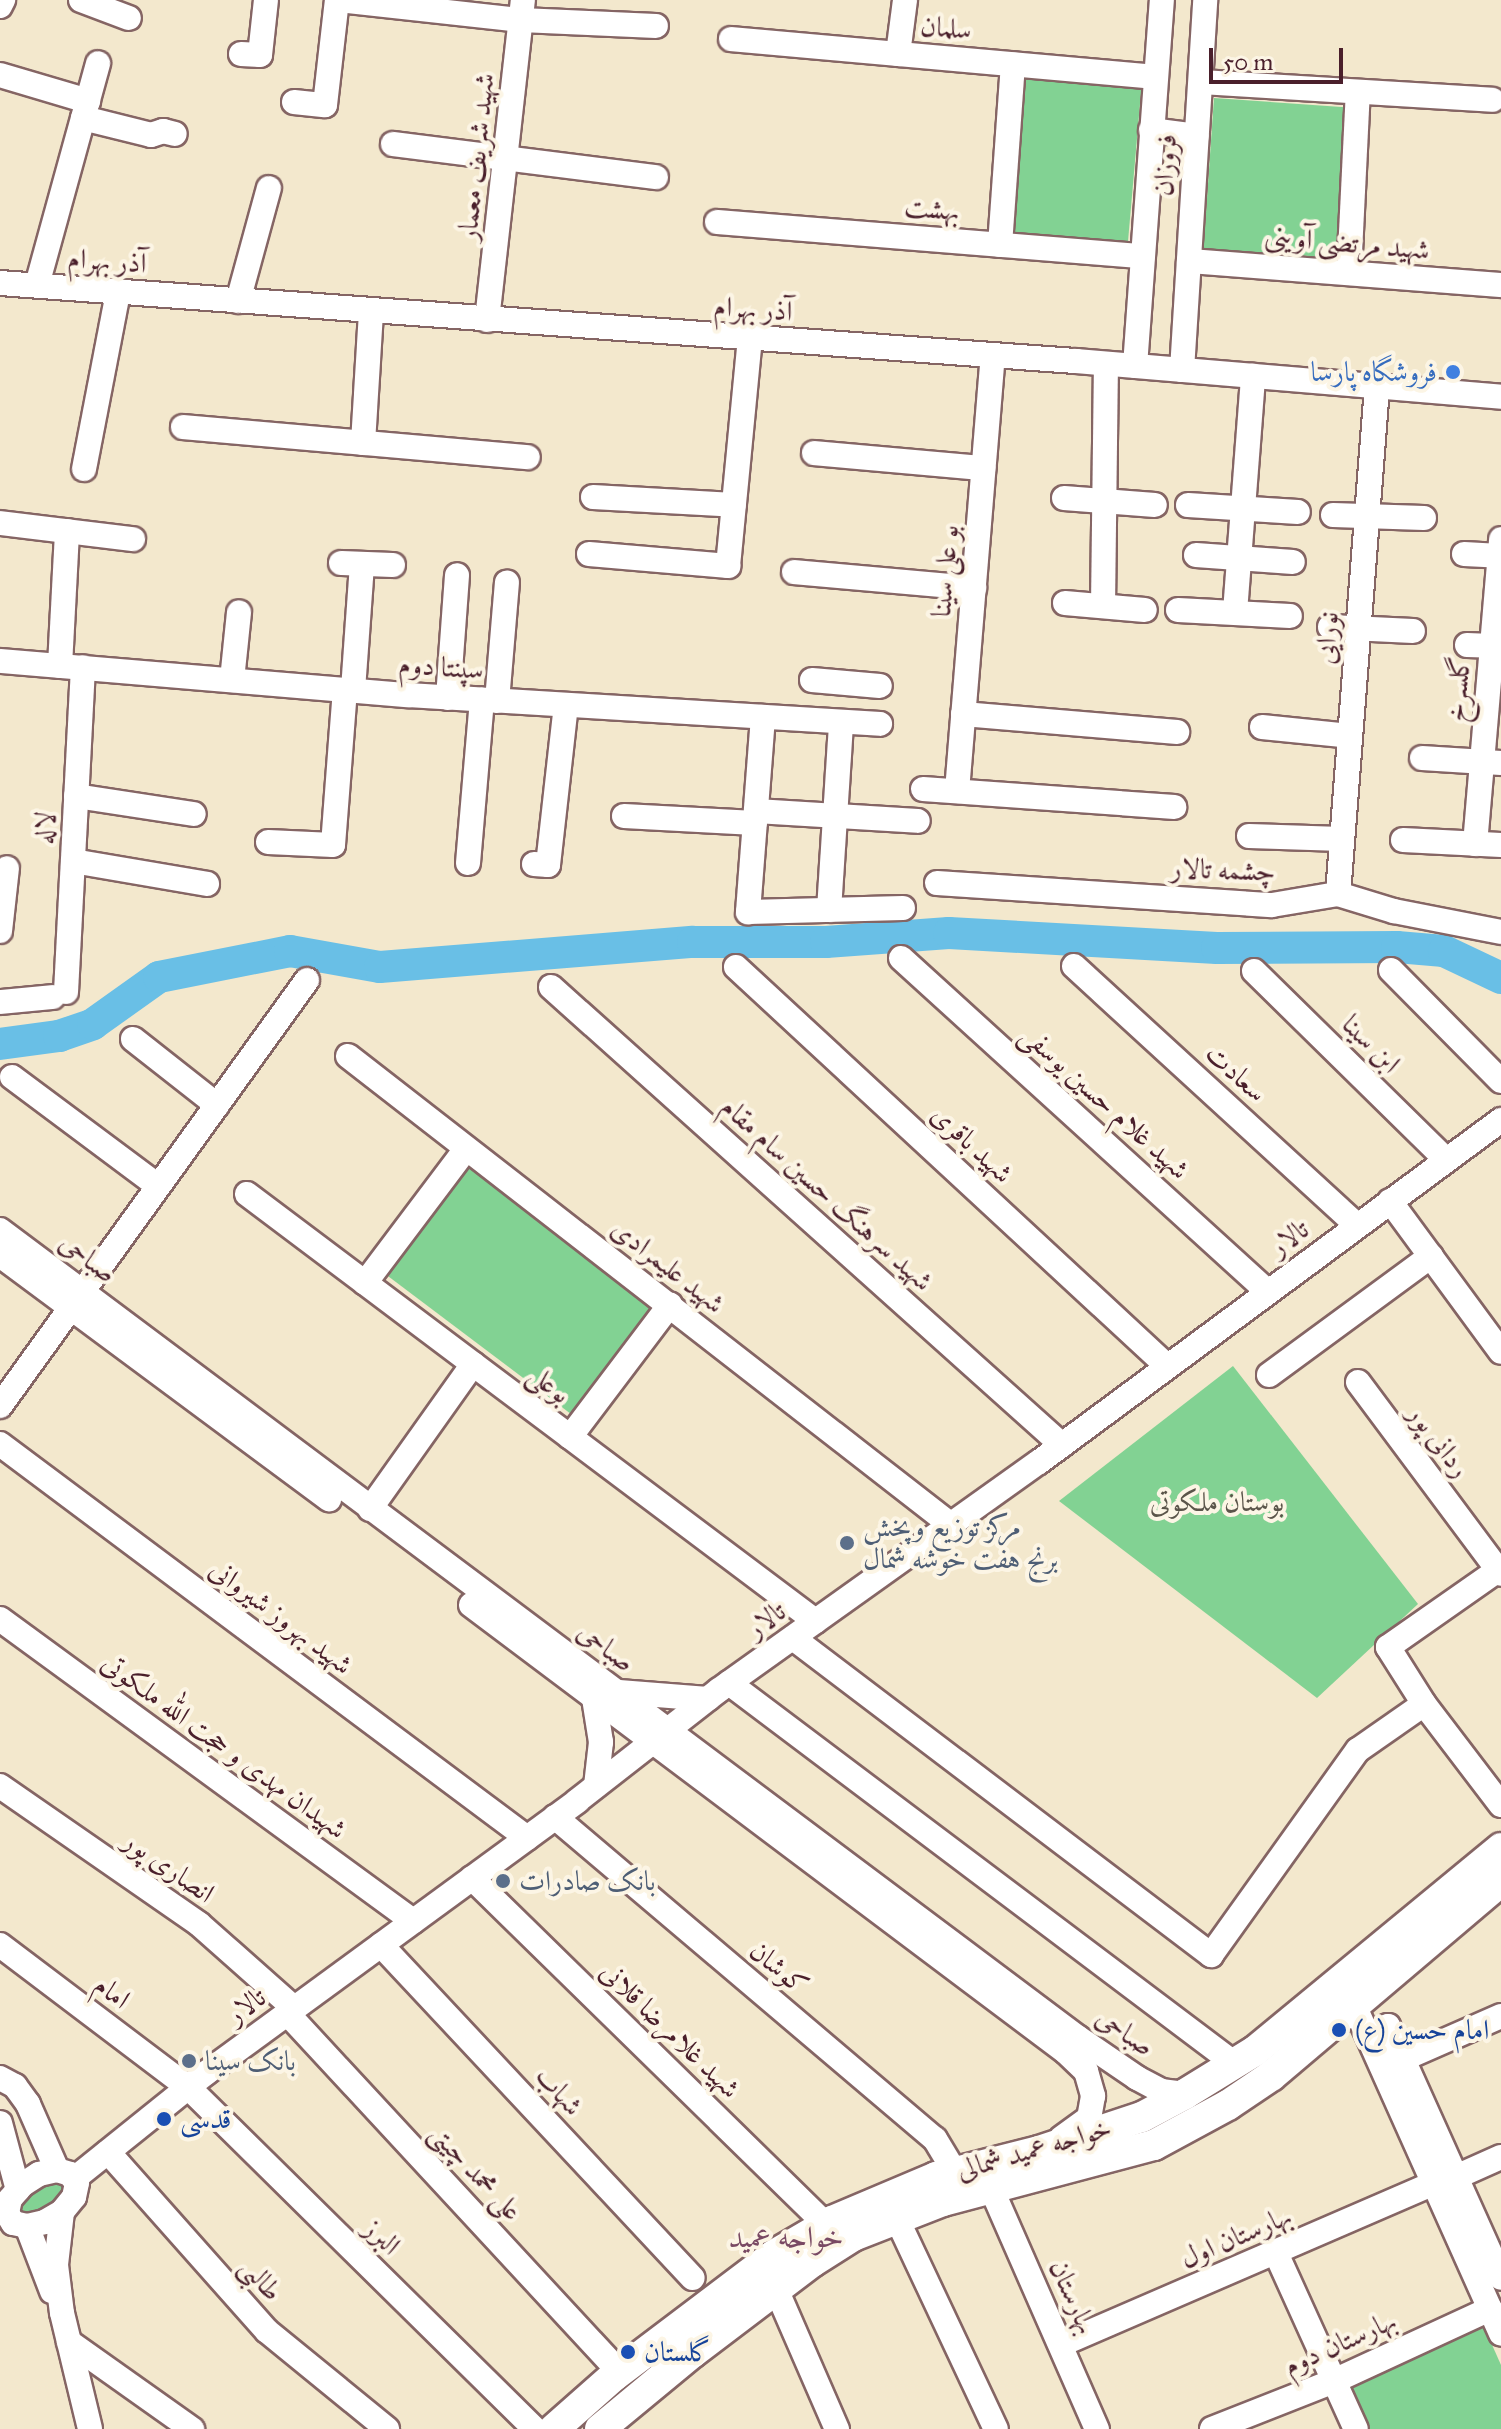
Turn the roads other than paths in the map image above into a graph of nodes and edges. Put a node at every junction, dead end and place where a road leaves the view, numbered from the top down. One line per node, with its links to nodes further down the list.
1 (3, 0): 8 (street)
2 (81, 0): 10 (street)
3 (266, 0): 13 (street)
4 (338, 0): 9 (street); 22 (street)
5 (905, 0): 14 (street)
6 (1162, 0): 18 (street, فروزان)
7 (1205, 0): 19 (street, فروزان)
8 (0, 6)
9 (522, 10): 11 (street); 28 (street, شهید شریف معمار)
10 (129, 18)
11 (656, 26)
12 (731, 39): 14 (street, سلمان)
13 (241, 54)
14 (898, 54): 16 (street, سلمان)
15 (98, 63): 23 (street)
16 (1013, 64): 18 (street, سلمان); 32 (street)
17 (0, 75): 23 (street)
18 (1155, 77): 24 (street, فروزان)
19 (1201, 82): 20 (street); 26 (street, فروزان)
20 (1358, 92): 21 (street); 35 (street)
21 (1492, 100)
22 (294, 102)
23 (86, 109): 25 (street); 37 (street)
24 (1151, 130): 26 (street); 33 (street, فروزان)
25 (175, 134)
26 (1197, 136): 34 (street, فروزان)
27 (393, 144): 28 (street)
28 (506, 158): 29 (street); 42 (street, شهید شریف معمار)
29 (656, 177)
30 (269, 188): 40 (street)
31 (717, 222): 32 (street, بهشت)
32 (1000, 245): 33 (street, بهشت)
33 (1143, 256): 43 (street, فروزان)
34 (1189, 261): 35 (street, شهید مرتضی آوینی); 44 (street, فروزان)
35 (1349, 273): 38 (street, شهید مرتضی آوینی)
36 (0, 283): 37 (street, آذر بهرام)
37 (37, 285): 39 (street, آذر بهرام)
38 (1501, 285)
39 (118, 292): 40 (street, آذر بهرام); 58 (street)
40 (238, 301): 41 (street, آذر بهرام)
41 (371, 311): 42 (street, آذر بهرام); 54 (street)
42 (487, 320): 45 (street, آذر بهرام)
43 (1137, 332): 44 (street); 48 (street, فروزان)
44 (1185, 334): 49 (street, فروزان)
45 (750, 339): 46 (street, آذر بهرام); 62 (street)
46 (993, 356): 47 (street, آذر بهرام); 57 (street, بو علی سینا)
47 (1106, 364): 48 (street, آذر بهرام); 61 (street)
48 (1135, 366): 49 (street, آذر بهرام)
49 (1182, 370): 50 (street, آذر بهرام)
50 (1253, 376): 51 (street, آذر بهرام); 65 (street)
51 (1377, 387): 52 (street, آذر بهرام); 68 (street, نورایی)
52 (1501, 397)
53 (183, 427): 54 (street)
54 (363, 443): 56 (street)
55 (814, 453): 57 (street)
56 (528, 457)
57 (983, 468): 83 (street, بو علی سینا)
58 (84, 469)
59 (593, 497): 62 (street)
60 (1064, 498): 61 (street)
61 (1104, 501): 63 (street); 85 (street)
62 (734, 505): 74 (street)
63 (1155, 505)
64 (1188, 505): 65 (street)
65 (1243, 508): 66 (street); 77 (street)
66 (1298, 512)
67 (1333, 515): 68 (street)
68 (1367, 516): 69 (street); 92 (street, نورایی)
69 (1424, 518)
70 (0, 523): 71 (street)
71 (67, 531): 72 (street); 97 (street, لاله)
72 (133, 539)
73 (1500, 548): 75 (street); 94 (street, گلسرخ)
74 (589, 554)
75 (1464, 554)
76 (1196, 555): 77 (street)
77 (1239, 559): 78 (street); 89 (street)
78 (1293, 562)
79 (393, 565): 102 (street)
80 (794, 572): 83 (street)
81 (457, 575): 103 (street)
82 (507, 582): 104 (street)
83 (974, 588): 106 (street, بو علی سینا)
84 (1065, 603): 85 (street)
85 (1103, 606): 86 (street)
86 (1145, 610)
87 (1178, 610): 89 (street)
88 (239, 612): 98 (street)
89 (1235, 612): 90 (street)
90 (1290, 616)
91 (1330, 627): 92 (street)
92 (1358, 628): 93 (street); 112 (street, نورایی)
93 (1413, 631)
94 (1496, 633): 95 (street); 114 (street, گلسرخ)
95 (1467, 645)
96 (0, 661): 97 (street, سپنتا دوم)
97 (71, 666): 98 (street, سپنتا دوم); 117 (street, لاله)
98 (232, 680): 102 (street, سپنتا دوم)
99 (812, 680): 100 (street)
100 (851, 683): 101 (street); 108 (street)
101 (880, 686)
102 (349, 690): 103 (street, سپنتا دوم); 127 (street)
103 (448, 698): 104 (street, سپنتا دوم)
104 (489, 700): 105 (street, سپنتا دوم); 131 (street)
105 (566, 705): 107 (street, سپنتا دوم); 132 (street)
106 (963, 714): 111 (street); 116 (street, بو علی سینا)
107 (763, 717): 108 (street, سپنتا دوم); 121 (street)
108 (846, 722): 109 (street, سپنتا دوم); 122 (street)
109 (880, 724)
110 (1262, 727): 112 (street)
111 (1177, 732)
112 (1350, 736): 125 (street, نورایی)
113 (1422, 758): 114 (street)
114 (1492, 762): 128 (street, گلسرخ)
115 (923, 789): 116 (street)
116 (957, 791): 118 (street)
117 (76, 796): 119 (street); 130 (street, لاله)
118 (1174, 807)
119 (194, 814)
120 (624, 816): 121 (street)
121 (755, 817): 122 (street); 138 (street)
122 (834, 817): 123 (street); 138 (street)
123 (918, 821)
124 (1249, 836): 125 (street)
125 (1342, 839): 136 (street, نورایی)
126 (1403, 840): 128 (street)
127 (268, 842)
128 (1475, 844): 129 (street)
129 (1501, 845)
130 (73, 861): 135 (street); 148 (street, لاله)
131 (468, 863)
132 (534, 864)
133 (7, 868): 139 (street)
134 (937, 883): 136 (street, چشمه تالار)
135 (207, 884)
136 (1338, 894): 140 (street, چشمه تالار)
137 (903, 908): 138 (street)
138 (829, 910)
139 (0, 931)
140 (1501, 932)
141 (901, 958): 165 (street, شهید غلام حسین یوسفی)
142 (1074, 966): 160 (street, سعادت)
143 (736, 967): 170 (street, شهید باقری)
144 (1391, 970): 152 (street)
145 (1254, 971): 156 (street, ابن سینا)
146 (307, 980): 153 (street)
147 (551, 987): 176 (street, شهید سرهنگ حسین سام مقام)
148 (0, 1002)
149 (133, 1039): 153 (street)
150 (348, 1056): 155 (street, شهید علیمرادی)
151 (12, 1077): 157 (street)
152 (1501, 1081)
153 (217, 1105): 157 (street)
154 (1501, 1120): 156 (street, تالار)
155 (466, 1149): 164 (street); 167 (street, شهید علیمرادی)
156 (1446, 1160): 159 (street, تالار)
157 (158, 1186): 166 (street)
158 (247, 1194): 164 (street, بوعلی)
159 (1390, 1201): 160 (street, تالار); 163 (street)
160 (1357, 1225): 165 (street, تالار)
161 (0, 1230): 166 (street, صباحی)
162 (0, 1255): 166 (street, صباحی)
163 (1431, 1256): 168 (street); 171 (street)
164 (365, 1283): 169 (street, بوعلی)
165 (1267, 1291): 170 (street, تالار)
166 (76, 1299): 173 (street); 177 (street, صباحی); 184 (street, صباحی)
167 (670, 1305): 174 (street); 178 (street, شهید علیمرادی)
168 (1501, 1352)
169 (473, 1364): 174 (street, بوعلی); 177 (street)
170 (1167, 1366): 176 (street, تالار)
171 (1269, 1375)
172 (1358, 1382): 179 (street, ردانی پور)
173 (4, 1394)
174 (570, 1437): 181 (street, بوعلی)
175 (0, 1444): 192 (street, شهید بهروز شیروانی)
176 (1062, 1445): 178 (street, تالار)
177 (370, 1509): 184 (street, صباحی)
178 (951, 1525): 181 (street, تالار)
179 (1500, 1570): 186 (street)
180 (0, 1619): 196 (street, شهیدان مهدی و حجت الله ملکوتی)
181 (815, 1621): 182 (street, تالار)
182 (793, 1638): 183 (street, تالار); 186 (street)
183 (729, 1683): 185 (street, تالار); 204 (street)
184 (605, 1695): 185 (street); 187 (street, صباحی); 189 (street)
185 (708, 1699): 187 (street, تالار)
186 (1424, 1704): 190 (street)
187 (660, 1736): 189 (street, تالار); 200 (street, صباحی)
188 (0, 1786): 201 (street, انصاری پور)
189 (596, 1786): 191 (street, تالار)
190 (1501, 1805)
191 (555, 1817): 192 (street, تالار); 213 (street, کوشان)
192 (527, 1838): 194 (street, تالار)
193 (1501, 1848): 204 (main road, خواجه عمید شمالی)
194 (472, 1878): 196 (street, تالار); 220 (street, شهید غلامرضا قلانی)
195 (1501, 1881): 199 (main road, خواجه عمید شمالی)
196 (413, 1921): 198 (street, تالار)
197 (0, 1945): 207 (street, امام)
198 (381, 1945): 201 (street, تالار); 223 (street, شهاب)
199 (1354, 2005): 203 (street); 216 (main road, خواجه عمید شمالی)
200 (1022, 2007): 208 (street, صباحی); 210 (street, صباحی)
201 (291, 2011): 207 (street, تالار); 230 (street, علی محمد چیتی)
202 (1501, 2016): 205 (street)
203 (1368, 2035): 205 (street); 215 (street)
204 (1223, 2055): 208 (main road, خواجه عمید شمالی)
205 (1403, 2059): 215 (street)
206 (0, 2078): 214 (street)
207 (188, 2087): 211 (street, تالار); 235 (street, البرز)
208 (1185, 2094): 210 (main road, خواجه عمید شمالی)
209 (0, 2123): 218 (street)
210 (1039, 2151): 213 (main road, خواجه عمید شمالی)
211 (108, 2152): 214 (street, تالار); 234 (street, طالبی)
212 (1501, 2157): 215 (street, بهارستان اول)
213 (955, 2172): 220 (main road, خواجه عمید شمالی)
214 (65, 2174): 217 (street); 218 (street, تالار)
215 (1445, 2180): 221 (street, بهارستان اول); 224 (street); 225 (street)
216 (992, 2190): 219 (main road, خواجه عمید شمالی); 229 (street, بهارستان)
217 (62, 2212): 218 (street); 226 (street)
218 (12, 2215): 226 (street)
219 (897, 2219): 222 (main road, خواجه عمید شمالی); 239 (street)
220 (826, 2225): 222 (main road, خواجه عمید شمالی)
221 (1276, 2253): 229 (street, بهارستان اول); 231 (street)
222 (779, 2274): 230 (main road, خواجه عمید شمالی); 237 (main road, خواجه عمید شمالی); 238 (street)
223 (693, 2278)
224 (1501, 2278)
225 (1490, 2309): 227 (street); 231 (street, بهارستان دوم)
226 (62, 2313): 228 (street)
227 (1501, 2334)
228 (69, 2342): 232 (street); 233 (street)
229 (1062, 2344): 240 (street, بهارستان)
230 (620, 2372): 236 (main road, خواجه عمید شمالی)
231 (1334, 2381): 241 (street, بهارستان دوم); 242 (street)
232 (90, 2429)
233 (192, 2429)
234 (387, 2429)
235 (535, 2429)
236 (554, 2429)
237 (600, 2429)
238 (837, 2429)
239 (996, 2429)
240 (1097, 2429)
241 (1212, 2429)
242 (1356, 2429)

